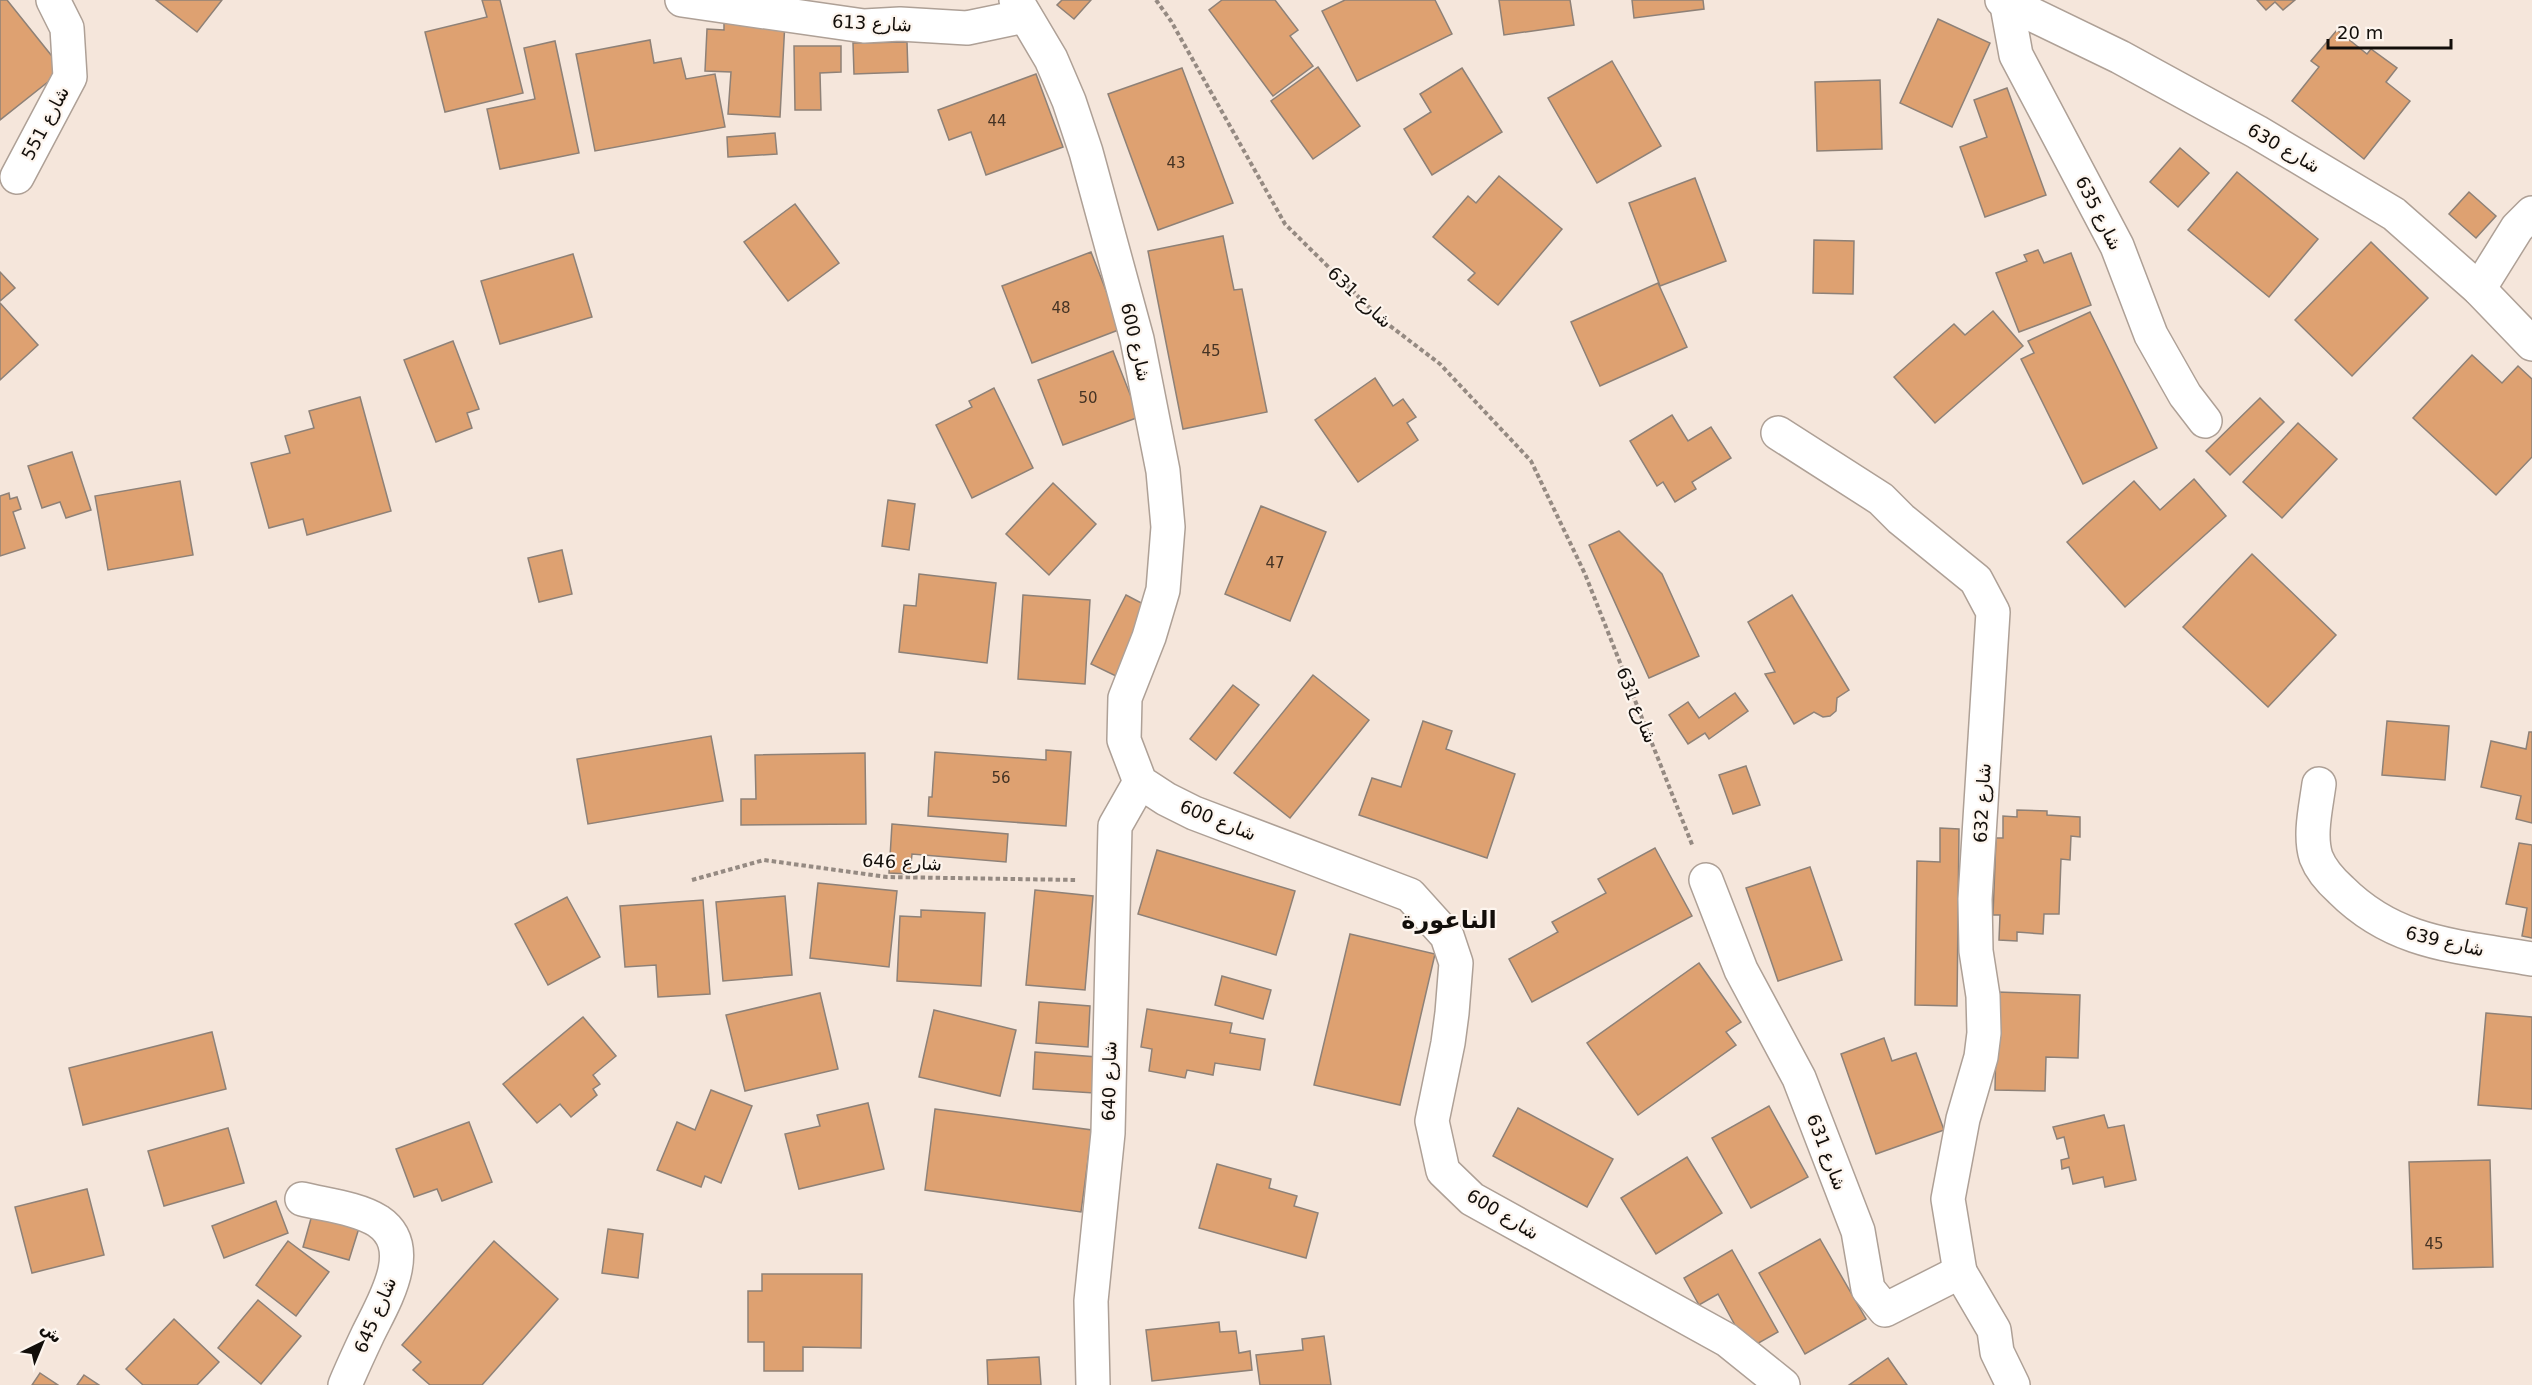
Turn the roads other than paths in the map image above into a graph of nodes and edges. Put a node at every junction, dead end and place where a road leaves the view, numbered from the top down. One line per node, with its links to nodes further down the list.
1 (53, 0): 5 (street, شارع 551)
2 (682, 0): 4 (street, شارع 613)
3 (2004, 0): 7 (street, شارع 630); 9 (street, شارع 635)
4 (1021, 8): 11 (street, شارع 600)
5 (17, 177)
6 (2532, 213): 7 (street)
7 (2479, 290): 8 (street, شارع 630)
8 (2532, 344)
9 (2205, 421)
10 (1778, 433): 16 (street, شارع 632)
11 (1140, 782): 18 (street, شارع 640); 19 (street, شارع 600)
12 (2319, 784): 14 (street, شارع 639)
13 (1706, 880): 16 (street, شارع 631)
14 (2532, 959)
15 (302, 1199): 17 (street, شارع 645)
16 (1960, 1272): 20 (street)
17 (345, 1385)
18 (1093, 1385)
19 (1783, 1385)
20 (2013, 1385)

